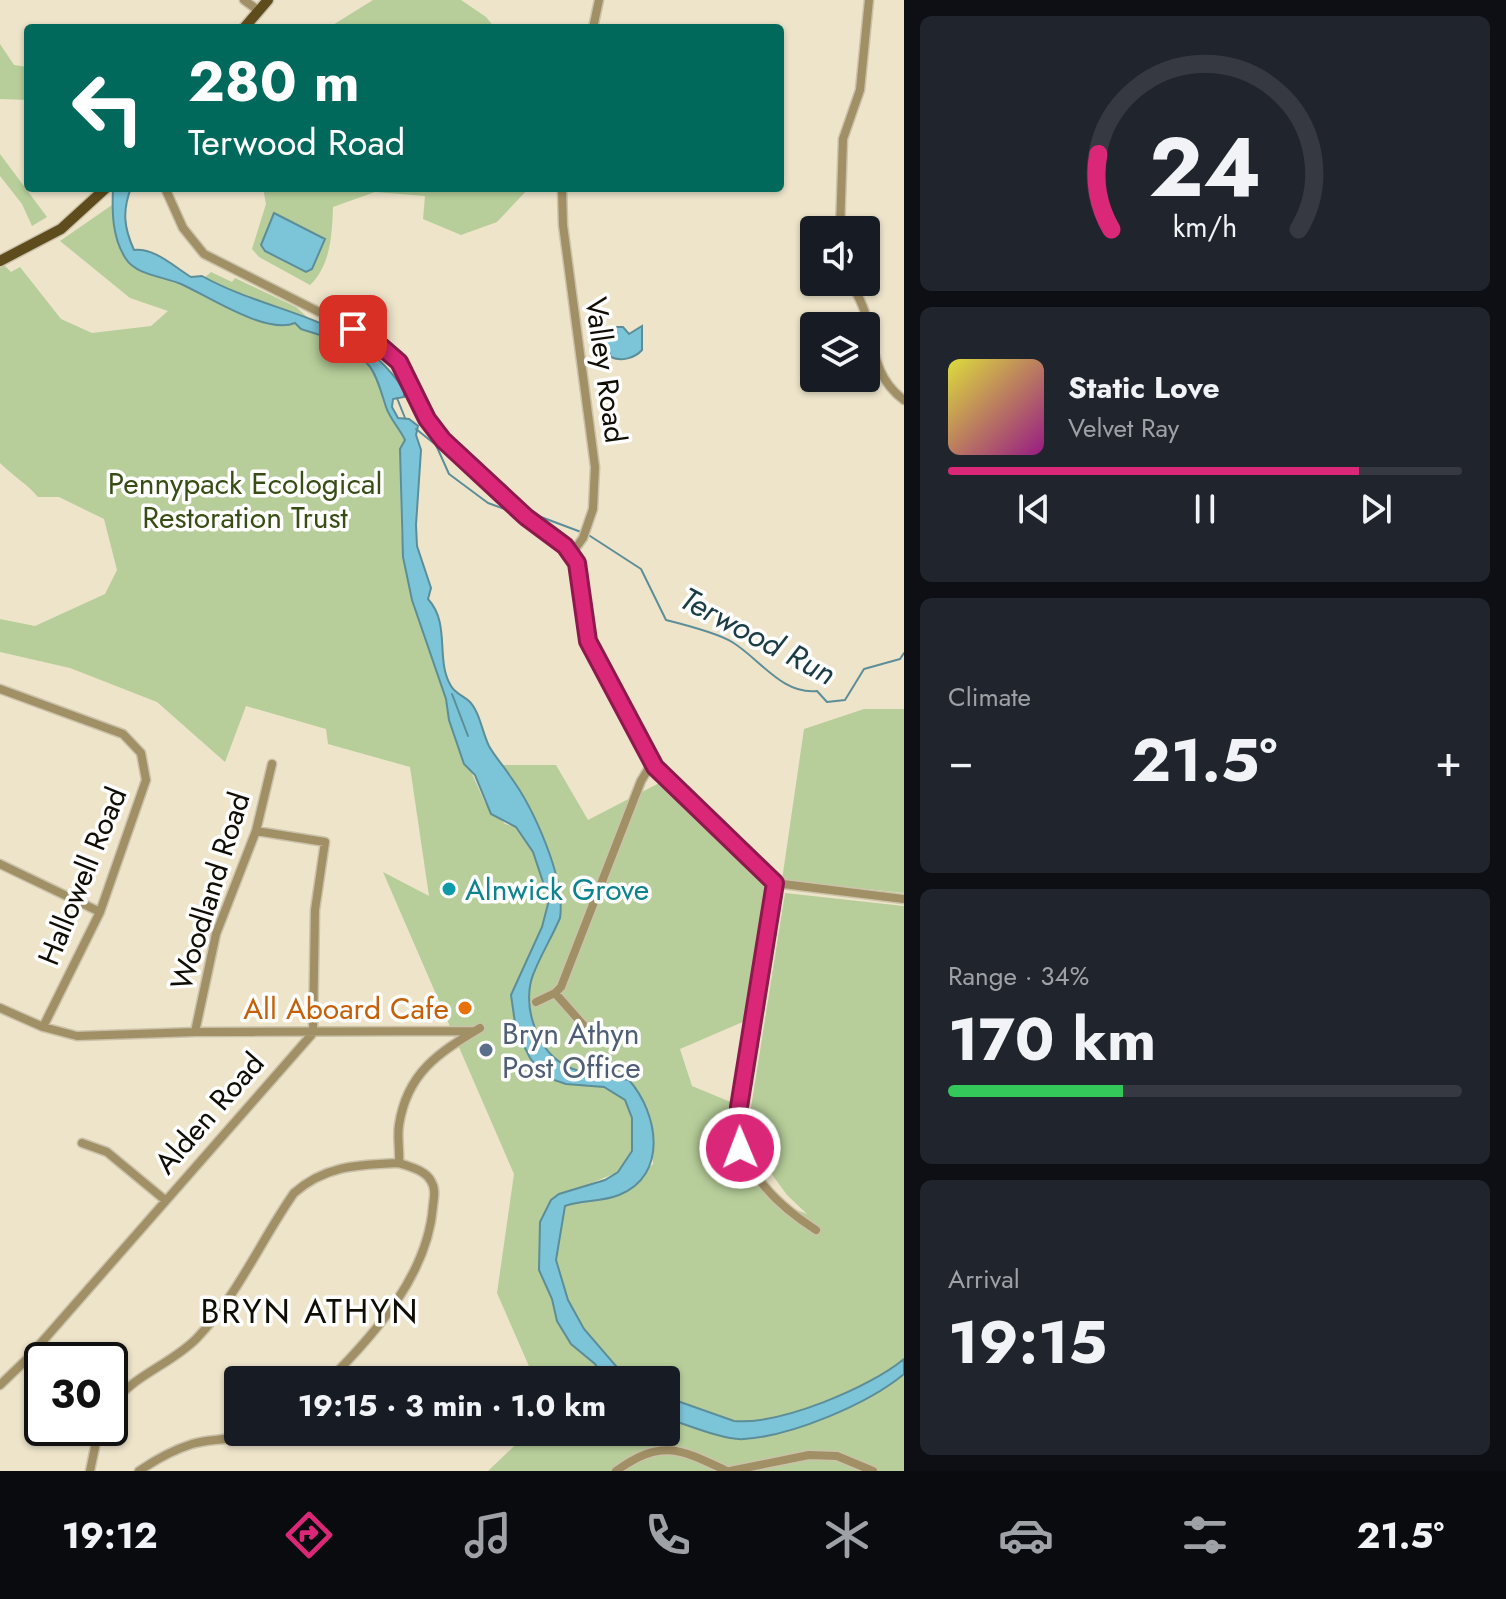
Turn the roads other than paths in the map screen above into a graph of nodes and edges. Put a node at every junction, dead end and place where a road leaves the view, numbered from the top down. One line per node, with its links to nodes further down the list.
1 (244, 0): 5 (street)
2 (268, 0): 5 (main road)
3 (599, 0): 7 (street)
4 (869, 0): 11 (street)
5 (259, 11): 6 (main road)
6 (248, 24)
7 (594, 24)
8 (102, 192): 12 (main road)
9 (167, 192): 15 (street)
10 (562, 192): 15 (street, Valley Road)
11 (840, 216)
12 (0, 261)
13 (857, 296): 14 (street)
14 (904, 400)
15 (572, 553): 17 (street)
16 (0, 689): 23 (street, Hallowell Road)
17 (652, 763): 21 (street); 24 (street)
18 (272, 764): 19 (street, Woodland Road)
19 (256, 831): 29 (street, Woodland Road); 30 (street)
20 (0, 864): 23 (street)
21 (775, 883): 22 (street); 34 (street)
22 (904, 899)
23 (100, 912): 27 (street, Hallowell Road)
24 (555, 993): 25 (street); 28 (street)
25 (536, 1002)
26 (0, 1008): 27 (street)
27 (43, 1027): 29 (street)
28 (585, 1027)
29 (195, 1032): 30 (street)
30 (313, 1033): 32 (street); 33 (street, Alden Road)
31 (82, 1143): 33 (street)
32 (399, 1163): 35 (street); 37 (street)
33 (165, 1200): 36 (street, Alden Road)
34 (816, 1230)
35 (342, 1366)
36 (0, 1385)
37 (128, 1389)
38 (224, 1441): 41 (street)
39 (95, 1446): 40 (street)
40 (90, 1471)
41 (139, 1471)
42 (616, 1471): 43 (street)
43 (728, 1471): 44 (street)
44 (873, 1471)

